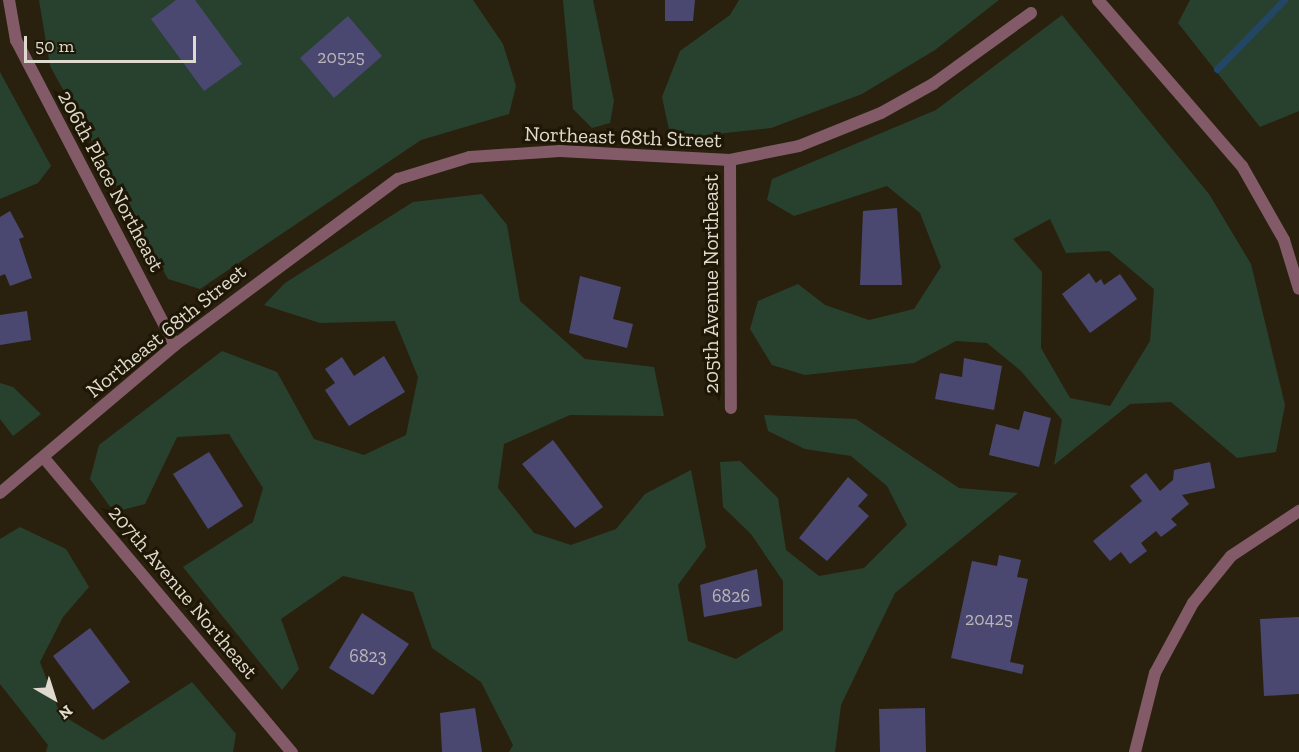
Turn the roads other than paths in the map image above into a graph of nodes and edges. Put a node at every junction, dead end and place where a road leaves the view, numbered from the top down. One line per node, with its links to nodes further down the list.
1 (9, 0): 6 (street, 206th Place Northeast)
2 (1098, 0): 5 (street)
3 (1031, 13): 4 (street, Northeast 68th Street)
4 (730, 160): 6 (street, Northeast 68th Street); 7 (street, 205th Avenue Northeast)
5 (1299, 289)
6 (175, 345): 8 (street, Northeast 68th Street)
7 (731, 408)
8 (44, 458): 9 (street, Northeast 68th Street); 11 (street, 207th Avenue Northeast)
9 (0, 493)
10 (1299, 511): 12 (street)
11 (292, 752)
12 (1135, 752)

